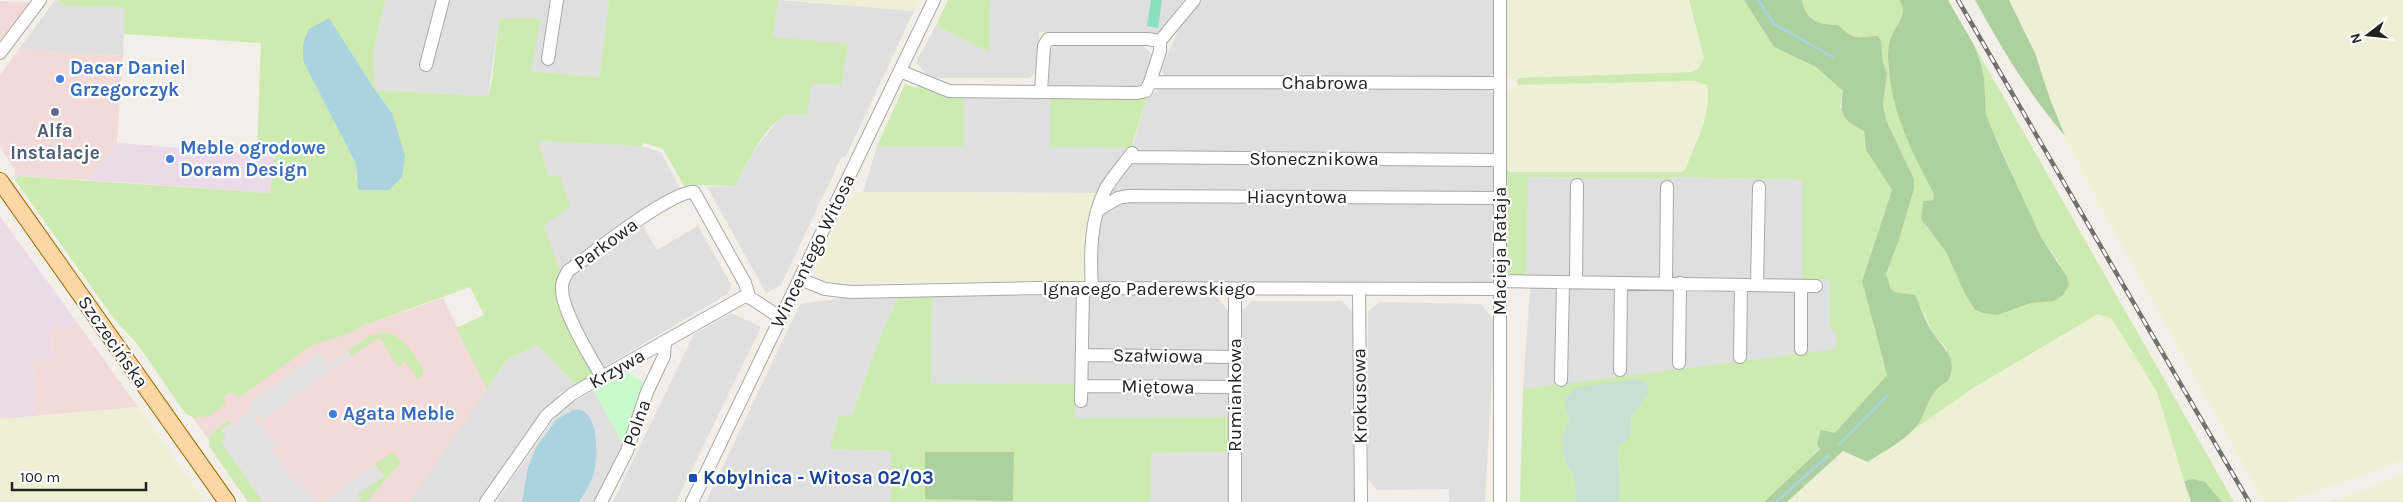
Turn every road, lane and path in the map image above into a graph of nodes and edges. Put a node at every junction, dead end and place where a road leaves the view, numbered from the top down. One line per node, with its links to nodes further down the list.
1 (40, 0): 8 (street)
2 (443, 0): 10 (street)
3 (557, 0): 9 (street)
4 (934, 0): 11 (street, Wincentego Witosa)
5 (1194, 0): 7 (street)
6 (1500, 0): 13 (street, Macieja Rataja)
7 (1160, 41): 12 (street); 14 (street)
8 (0, 53)
9 (548, 59)
10 (426, 65)
11 (900, 71): 14 (street, Chabrowa); 22 (street, Wincentego Witosa)
12 (1150, 82): 13 (street, Chabrowa); 14 (street, Chabrowa)
13 (1499, 83): 15 (street, Macieja Rataja)
14 (1042, 91)
15 (1499, 160): 20 (street, Macieja Rataja); 21 (street, Słonecznikowa)
16 (0, 181): 50 (main road, Szczecińska)
17 (1577, 186): 24 (street)
18 (1667, 187): 26 (street)
19 (1759, 187): 30 (street)
20 (1499, 198): 21 (street, Hiacyntowa); 28 (street, Macieja Rataja)
21 (1098, 210): 33 (street)
22 (800, 279): 33 (street, Ignacego Paderewskiego); 37 (street, Wincentego Witosa)
23 (1563, 282): 24 (street, Ignacego Paderewskiego); 28 (street, Ignacego Paderewskiego); 46 (street)
24 (1576, 282): 25 (street, Ignacego Paderewskiego)
25 (1621, 282): 26 (street, Ignacego Paderewskiego); 44 (street)
26 (1666, 283): 27 (street, Ignacego Paderewskiego)
27 (1680, 283): 29 (street, Ignacego Paderewskiego); 43 (street)
28 (1500, 285): 35 (street, Ignacego Paderewskiego); 56 (street, Macieja Rataja)
29 (1741, 285): 30 (street, Ignacego Paderewskiego); 42 (street)
30 (1757, 285): 31 (street, Ignacego Paderewskiego)
31 (1801, 286): 32 (street, Ignacego Paderewskiego); 39 (street)
32 (1816, 286)
33 (1087, 289): 34 (street, Ignacego Paderewskiego); 40 (street)
34 (1235, 289): 35 (street, Ignacego Paderewskiego); 41 (street, Rumiankowa)
35 (1359, 289): 55 (street, Krokusowa)
36 (749, 296): 37 (street); 38 (street, Krzywa); 45 (street, Parkowa)
37 (780, 318): 53 (street, Wincentego Witosa)
38 (665, 341): 45 (street, Krzywa); 52 (street, Polna)
39 (1800, 349)
40 (1082, 355): 41 (street, Szałwiowa); 47 (street)
41 (1234, 357): 48 (street, Rumiankowa)
42 (1740, 357)
43 (1679, 363)
44 (1620, 370)
45 (602, 377): 51 (street, Krzywa)
46 (1561, 380)
47 (1081, 386): 48 (street, Miętowa); 49 (street)
48 (1234, 387): 54 (street, Rumiankowa)
49 (1081, 401)
50 (227, 502)
51 (486, 502)
52 (602, 502)
53 (692, 502)
54 (1235, 502)
55 (1361, 502)
56 (1500, 502)

